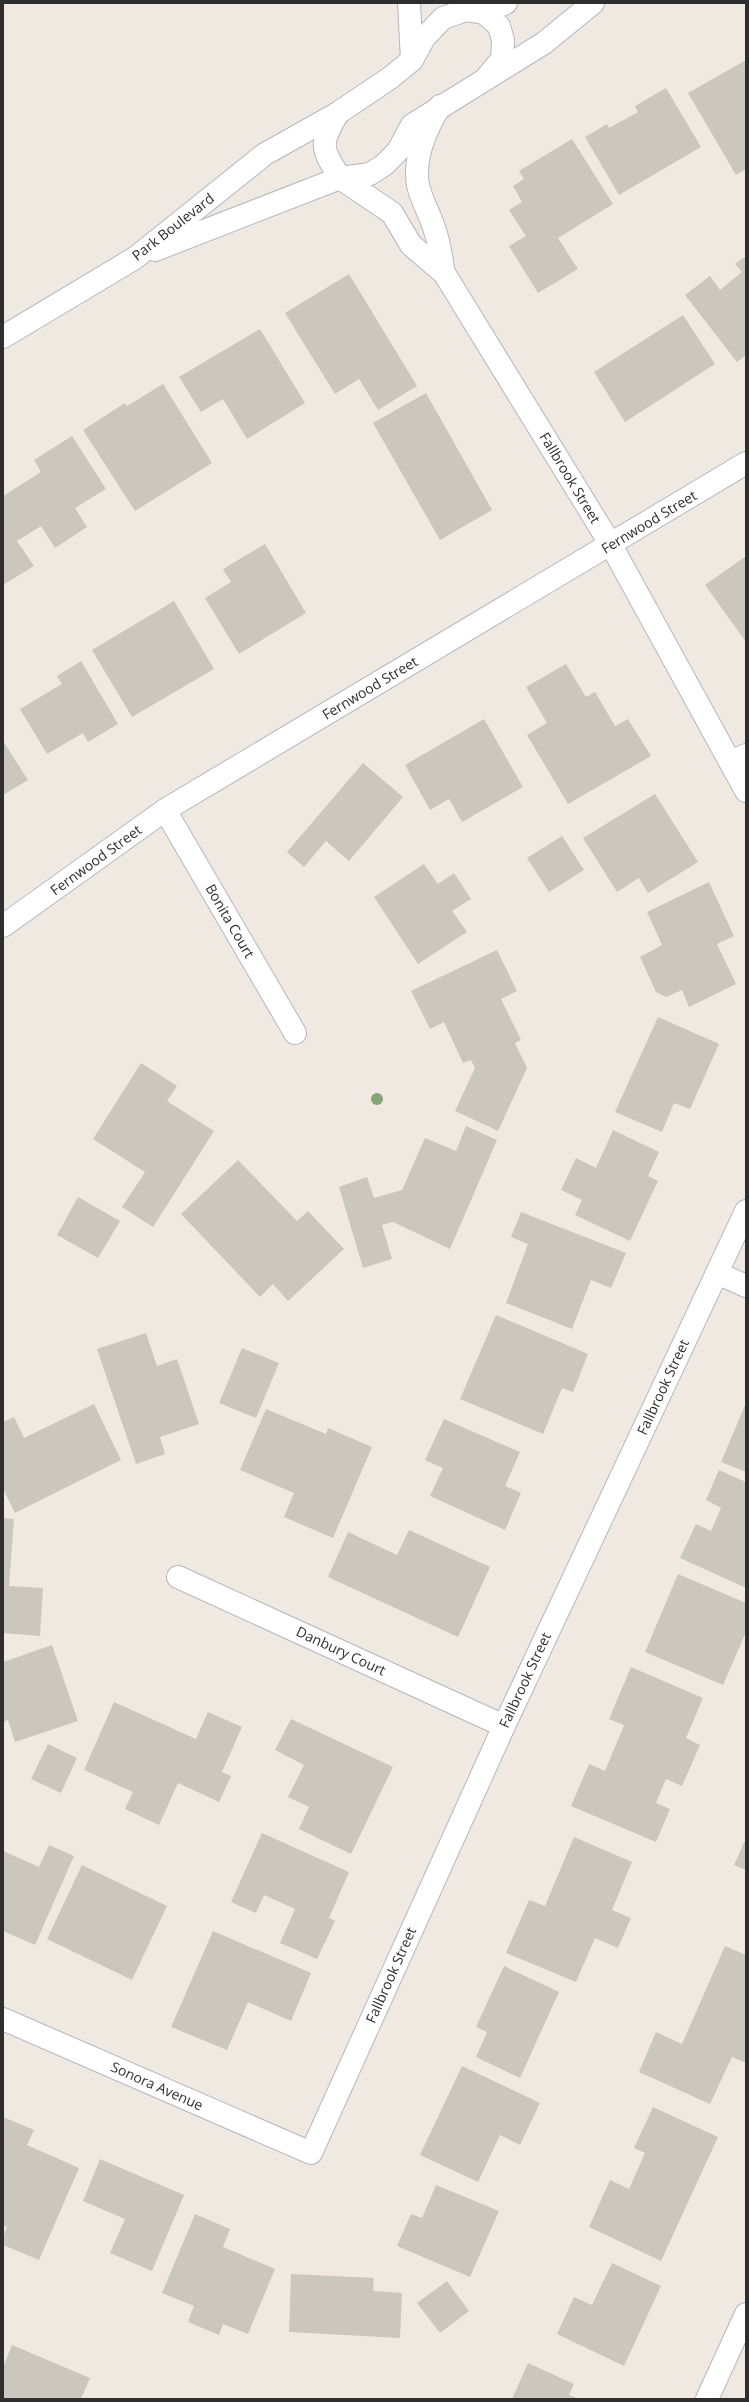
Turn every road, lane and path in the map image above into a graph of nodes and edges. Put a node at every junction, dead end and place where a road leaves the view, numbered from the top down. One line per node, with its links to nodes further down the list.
1 (409, 3): 5 (street)
2 (506, 3): 4 (street)
3 (593, 3): 6 (street)
4 (470, 8): 5 (street); 6 (street)
5 (412, 60): 8 (street, Park Boulevard)
6 (487, 77): 7 (street)
7 (440, 106): 9 (street); 11 (street)
8 (338, 113): 9 (street); 10 (street, Park Boulevard)
9 (340, 178): 10 (street); 11 (street)
10 (135, 258): 12 (street, Park Boulevard)
11 (444, 273): 14 (street, Fallbrook Street)
12 (3, 337)
13 (746, 463): 14 (street, Fernwood Street)
14 (611, 545): 15 (street, Fallbrook Street); 17 (street, Fernwood Street)
15 (738, 758): 16 (street, Fallbrook Street)
16 (746, 792)
17 (165, 810): 18 (street, Fernwood Street); 19 (street, Bonita Court)
18 (3, 926)
19 (295, 1033)
20 (746, 1211): 21 (street, Fallbrook Street)
21 (717, 1273): 22 (street); 24 (street, Fallbrook Street)
22 (746, 1286)
23 (178, 1577): 24 (street, Danbury Court)
24 (504, 1726): 26 (street, Fallbrook Street)
25 (3, 2019): 26 (street, Sonora Avenue)
26 (311, 2153)
27 (746, 2314): 28 (street)
28 (707, 2399)

